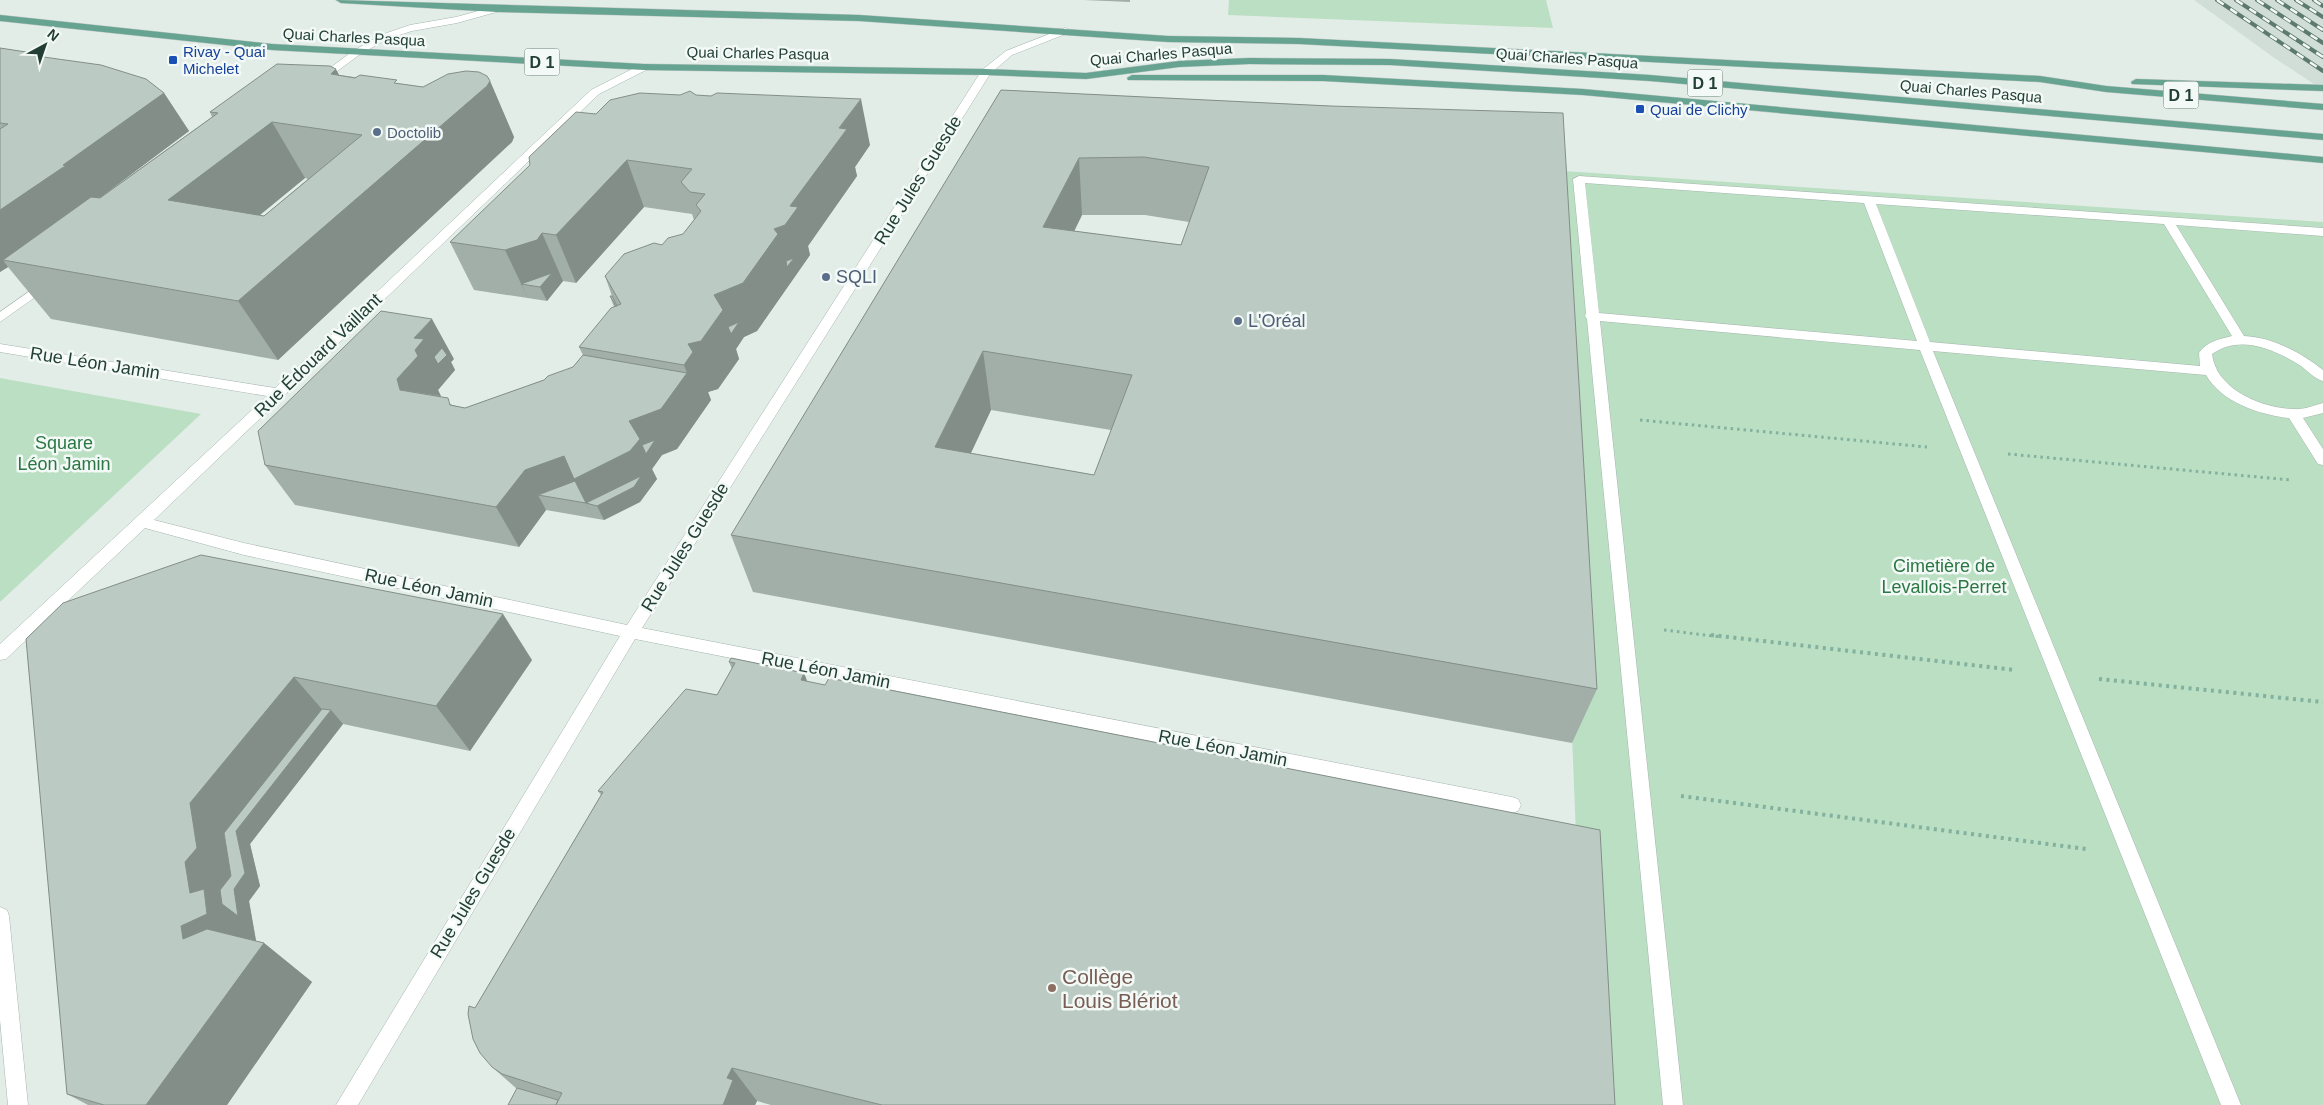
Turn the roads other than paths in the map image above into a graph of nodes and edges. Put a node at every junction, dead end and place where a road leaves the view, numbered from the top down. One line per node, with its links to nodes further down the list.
1 (341, 0): 2 (main road, Quai Charles Pasqua / D 1)
2 (497, 9): 4 (main road, Quai Charles Pasqua / D 1); 5 (street)
3 (0, 18): 5 (main road, Quai Charles Pasqua / D 1)
4 (1065, 31): 7 (street, Rue Jules Guesde); 9 (main road, Quai Charles Pasqua / D 1)
5 (356, 53): 6 (main road, Quai Charles Pasqua / D 1); 10 (street)
6 (644, 67): 7 (main road, Quai Charles Pasqua / D 1); 26 (street, Rue Édouard Vaillant)
7 (986, 72): 8 (main road, Quai Charles Pasqua / D 1); 31 (street, Rue Jules Guesde)
8 (1086, 76): 13 (main road, Quai Charles Pasqua / D 1); 14 (main road, D 1)
9 (2040, 79): 11 (main road, D 1); 12 (main road, Quai Charles Pasqua / D 1)
10 (310, 86)
11 (2323, 88)
12 (2323, 108)
13 (2323, 137)
14 (2323, 160)
15 (1868, 200): 16 (street); 19 (street); 22 (street)
16 (2168, 221): 17 (street); 21 (street)
17 (2323, 232)
18 (56, 277): 20 (street)
19 (1591, 316): 22 (street); 37 (street)
20 (0, 318)
21 (2241, 340): 24 (street); 25 (street)
22 (1925, 346): 24 (street); 38 (street)
23 (0, 348): 26 (street, Rue Léon Jamin)
24 (2207, 371): 28 (street)
25 (2323, 377)
26 (279, 393): 30 (street, Rue Édouard Vaillant)
27 (2323, 408): 28 (street)
28 (2293, 414): 29 (street)
29 (2323, 460)
30 (142, 522): 31 (street, Rue Léon Jamin); 32 (street, Rue Édouard Vaillant)
31 (631, 632): 33 (street, Rue Léon Jamin); 36 (street, Rue Jules Guesde)
32 (0, 654)
33 (1512, 804)
34 (0, 916): 35 (street)
35 (18, 1105)
36 (346, 1105)
37 (1673, 1105)
38 (2231, 1105)

